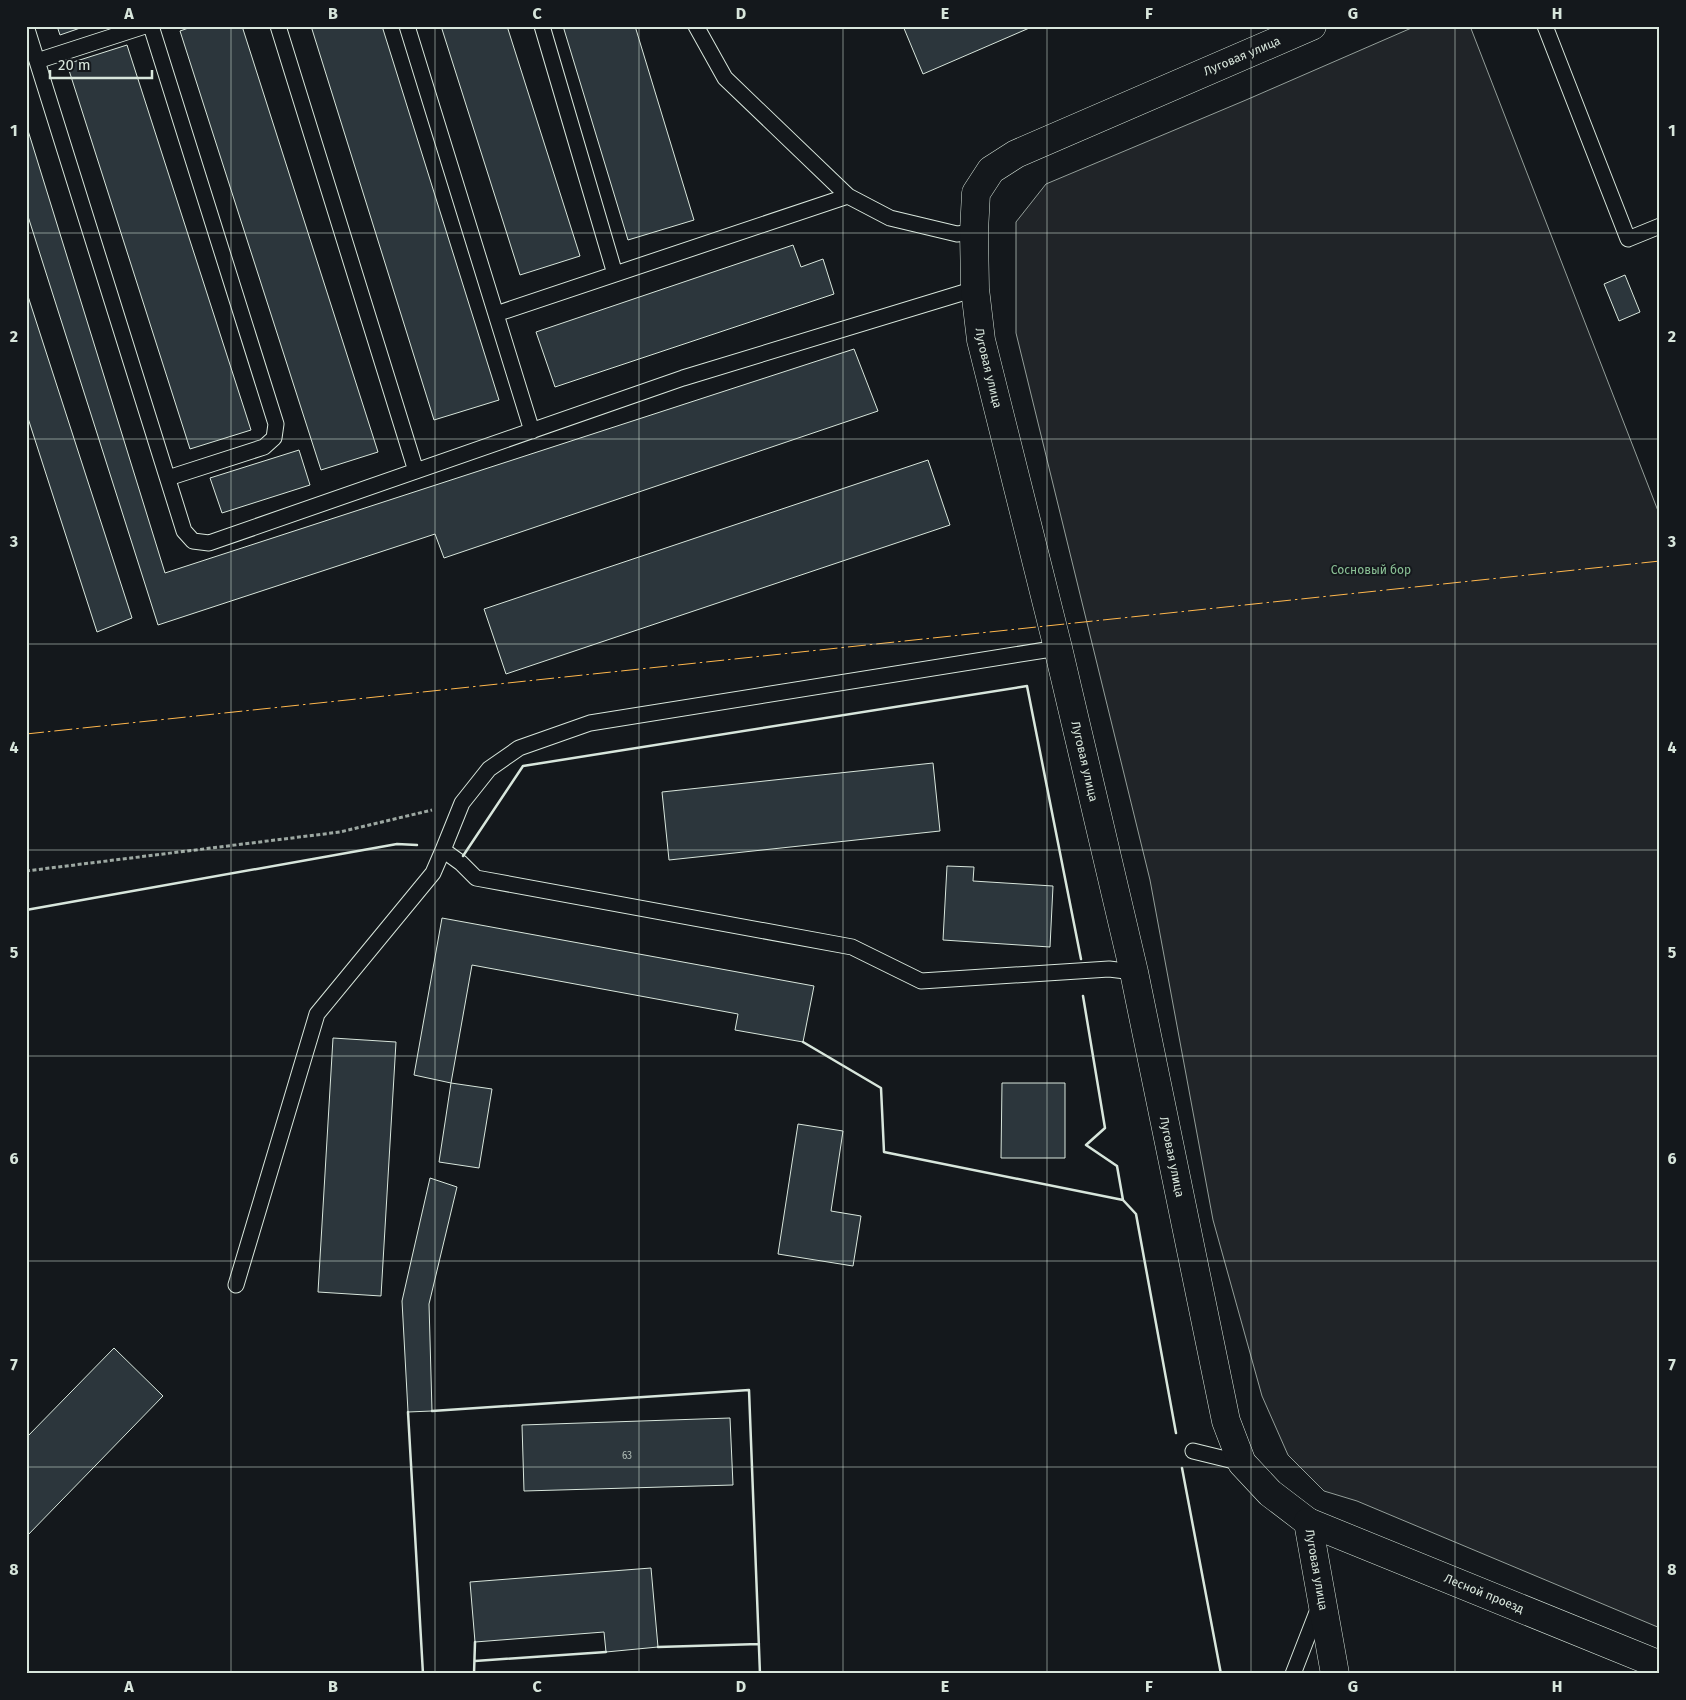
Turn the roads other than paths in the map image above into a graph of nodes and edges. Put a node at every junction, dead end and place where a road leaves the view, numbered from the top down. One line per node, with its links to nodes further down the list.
1 (26, 26): 10 (lane)
2 (145, 26): 10 (lane)
3 (151, 26): 19 (lane)
4 (278, 26): 18 (lane)
5 (407, 26): 16 (lane)
6 (542, 26): 14 (lane)
7 (696, 26): 11 (lane)
8 (1312, 26): 13 (street, Луговая улица)
9 (1545, 26): 12 (lane)
10 (37, 61): 19 (lane)
11 (848, 196): 13 (lane); 14 (lane)
12 (1660, 226)
13 (974, 232): 15 (street, Луговая улица)
14 (615, 274): 16 (lane)
15 (975, 289): 17 (lane); 20 (street, Луговая улица)
16 (496, 314): 17 (lane)
17 (532, 431): 18 (lane)
18 (416, 471): 19 (lane)
19 (168, 478)
20 (1058, 648): 21 (lane); 22 (street, Луговая улица)
21 (443, 850): 22 (lane); 23 (lane)
22 (1134, 972): 25 (street, Луговая улица)
23 (236, 1285)
24 (1193, 1451): 25 (lane)
25 (1242, 1463): 26 (street, Луговая улица)
26 (1308, 1522): 27 (street, Луговая улица); 28 (street, Лесной проезд)
27 (1322, 1601): 29 (lane); 30 (street, Луговая улица)
28 (1660, 1665)
29 (1293, 1674)
30 (1335, 1674)

